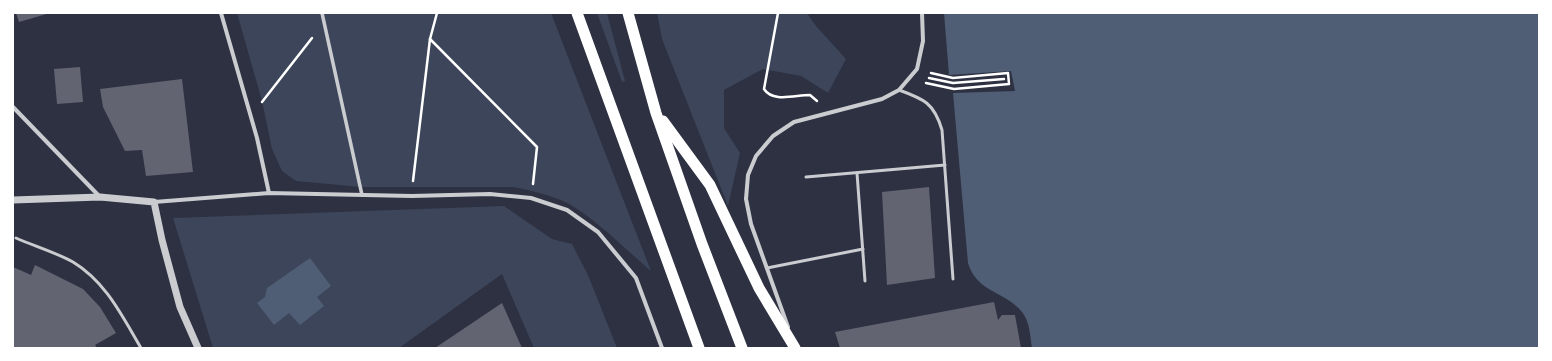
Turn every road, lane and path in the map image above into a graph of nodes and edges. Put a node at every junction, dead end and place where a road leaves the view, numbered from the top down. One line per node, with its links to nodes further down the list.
1 (221, 13): 18 (street)
2 (322, 13): 8 (street)
3 (437, 13): 9 (path)
4 (576, 13): 37 (highway)
5 (628, 13): 16 (highway)
6 (778, 13): 17 (path)
7 (922, 13): 10 (street)
8 (324, 24): 18 (path); 23 (street)
9 (430, 39): 24 (path); 26 (path)
10 (917, 69): 11 (street); 12 (path)
11 (913, 74): 12 (street); 13 (path)
12 (909, 79): 14 (street)
13 (1004, 79)
14 (899, 90): 17 (street); 19 (lane)
15 (13, 108): 25 (street)
16 (656, 113): 38 (highway); 39 (highway)
17 (818, 115): 31 (street)
18 (251, 116): 22 (street)
19 (945, 165): 20 (lane); 32 (lane)
20 (857, 173): 21 (lane); 30 (lane)
21 (806, 177)
22 (269, 193): 23 (street); 28 (street)
23 (362, 194): 24 (street)
24 (412, 196): 26 (street)
25 (100, 197): 27 (street); 28 (street)
26 (531, 198): 36 (street)
27 (13, 200)
28 (154, 202): 35 (street)
29 (16, 238): 34 (lane)
30 (863, 249): 31 (lane); 33 (lane)
31 (767, 268): 39 (street)
32 (953, 279)
33 (865, 281)
34 (141, 348)
35 (198, 348)
36 (662, 348)
37 (699, 348)
38 (742, 348)
39 (795, 348)

